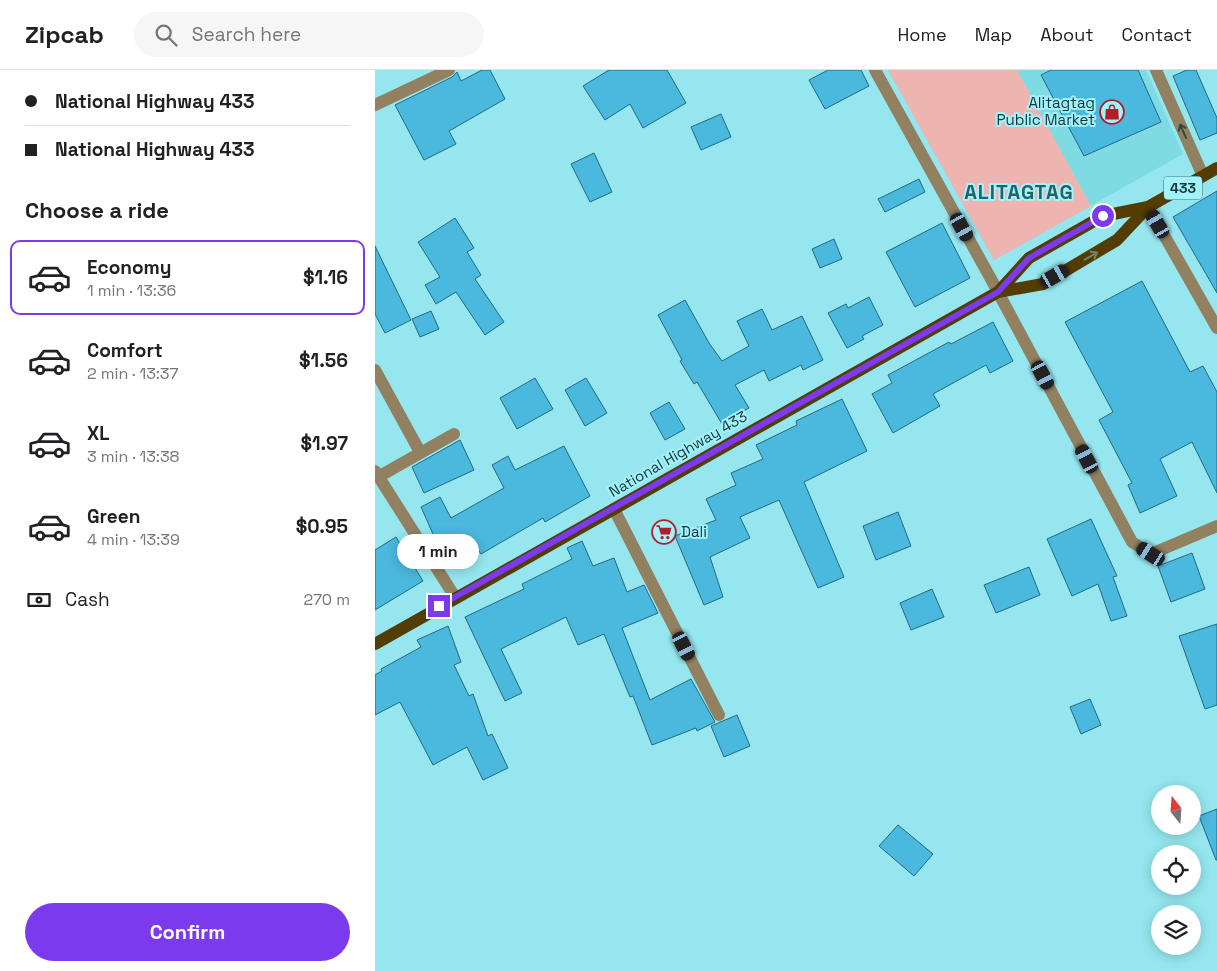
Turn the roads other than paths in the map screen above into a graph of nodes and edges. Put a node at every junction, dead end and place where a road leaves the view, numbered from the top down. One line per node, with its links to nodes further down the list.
1 (449, 70): 4 (street)
2 (875, 70): 8 (street)
3 (1156, 70): 6 (street, one-way to 3)
4 (375, 105)
5 (1217, 168): 6 (main road, National Highway 433 / 433)
6 (1203, 176): 7 (main road, National Highway 433 / 433)
7 (1148, 207): 8 (main road, National Highway 433 / 433); 8 (main road, National Highway 433 / 433, one-way to 7); 9 (street)
8 (998, 292): 14 (main road, National Highway 433 / 433); 15 (street)
9 (1217, 328)
10 (375, 370): 12 (street)
11 (454, 434): 12 (street)
12 (420, 452): 13 (street)
13 (377, 474): 16 (street)
14 (614, 509): 16 (main road, National Highway 433 / 433); 18 (street)
15 (1217, 526)
16 (455, 597): 17 (main road, National Highway 433 / 433)
17 (375, 644)
18 (719, 715)

